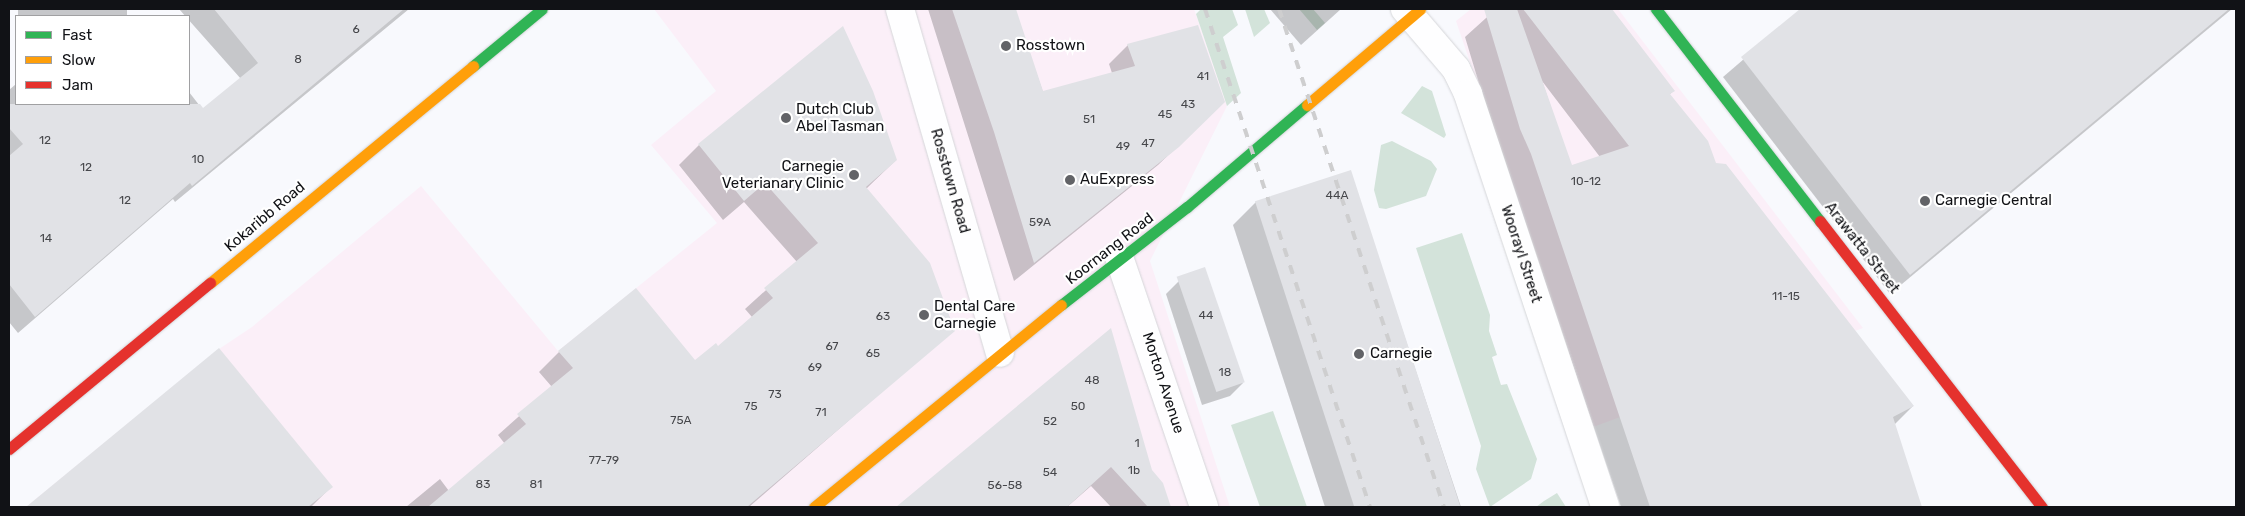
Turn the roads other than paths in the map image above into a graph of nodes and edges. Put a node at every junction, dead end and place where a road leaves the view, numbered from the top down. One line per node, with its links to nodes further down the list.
1 (542, 9): 7 (street, Kokaribb Road)
2 (900, 9): 6 (street, Rosstown Road)
3 (1656, 9): 11 (street, Arawatta Street)
4 (1412, 11): 5 (street, Koornang Road); 10 (street, Woorayl Street)
5 (1120, 260): 6 (street, Koornang Road); 9 (street, Morton Avenue)
6 (1000, 353): 8 (street, Koornang Road)
7 (9, 449)
8 (814, 507)
9 (1204, 507)
10 (1605, 507)
11 (2042, 507)

